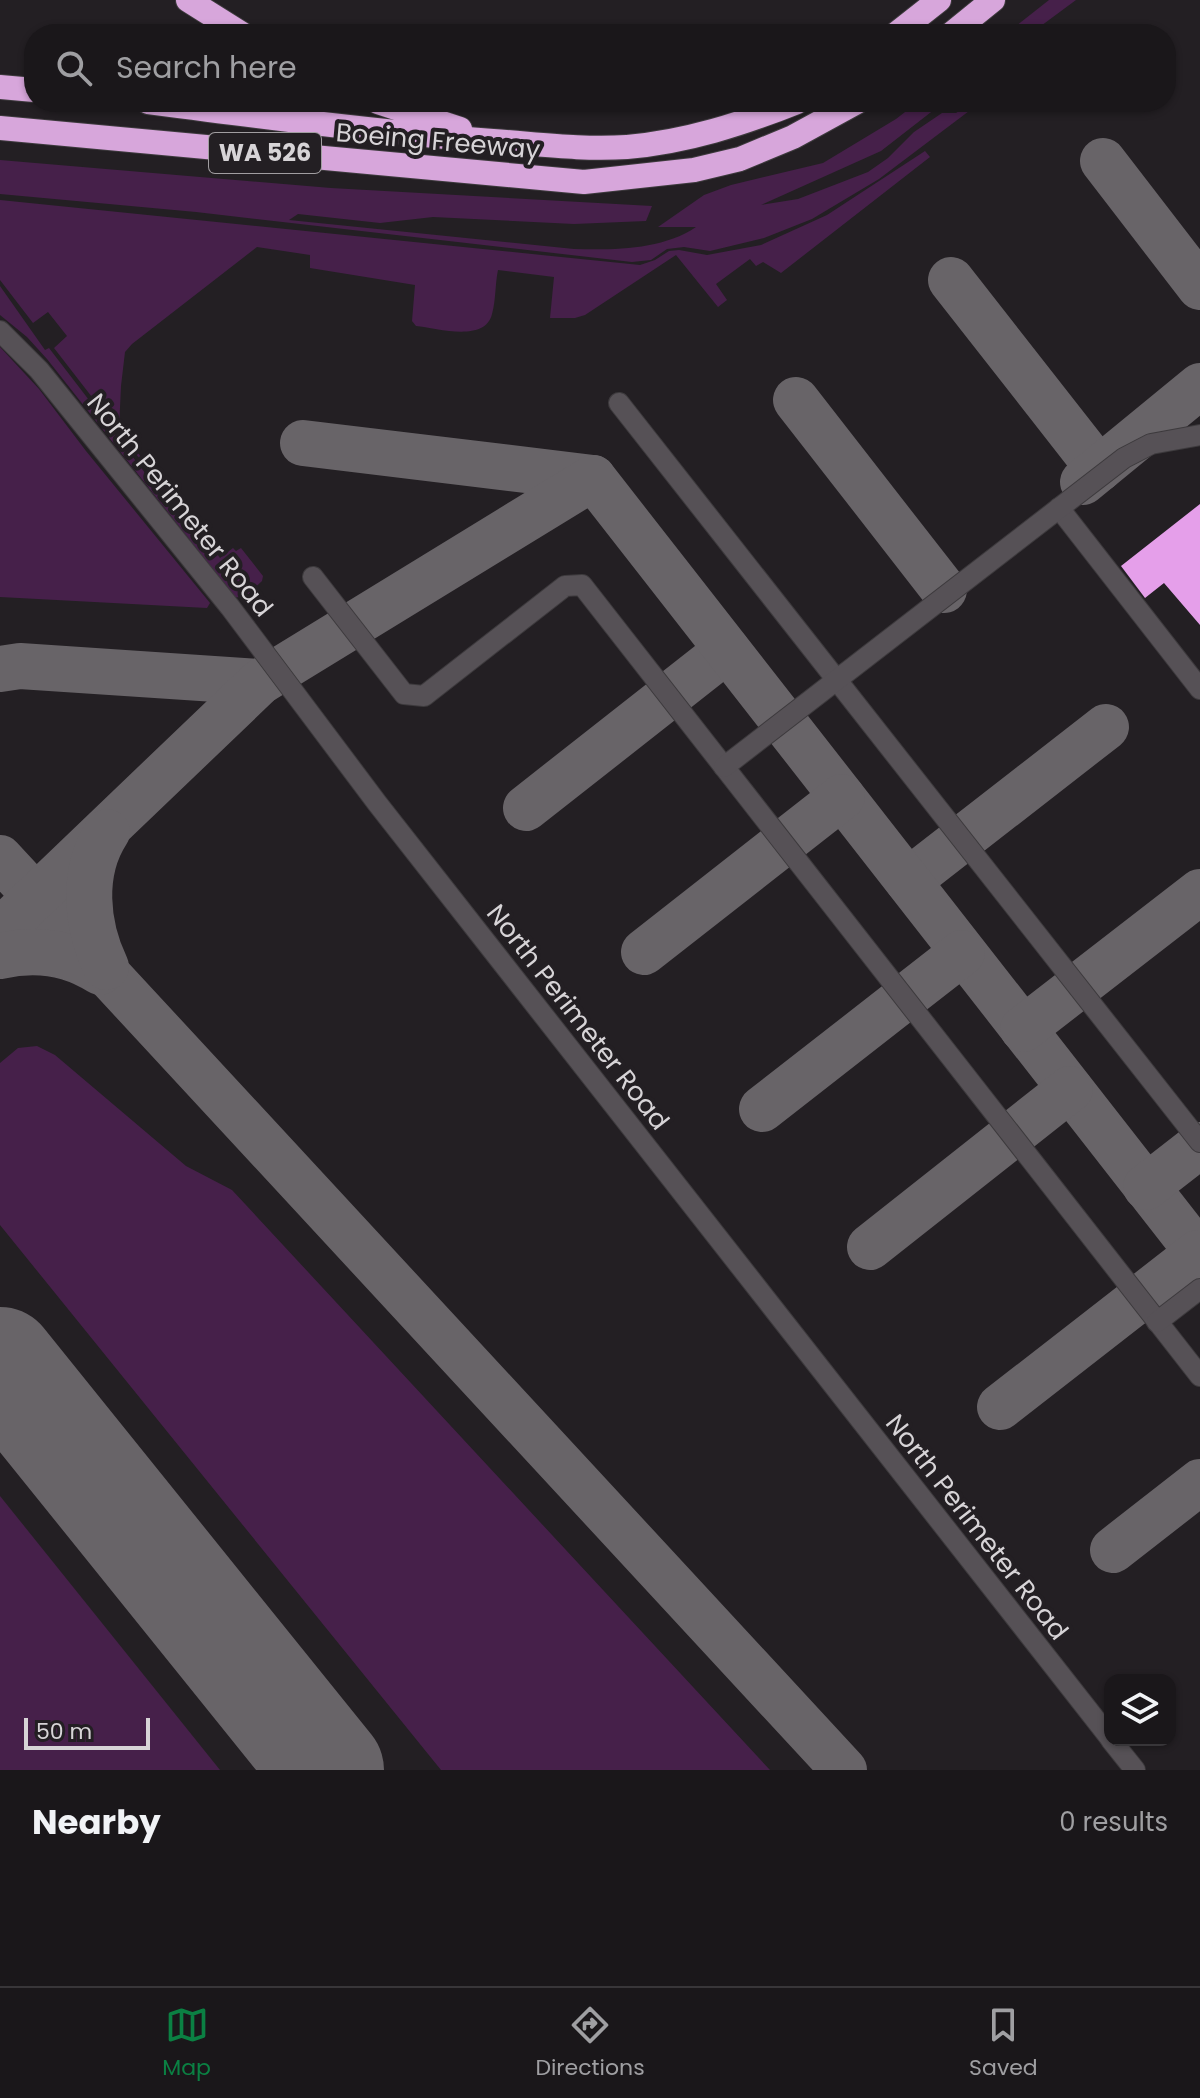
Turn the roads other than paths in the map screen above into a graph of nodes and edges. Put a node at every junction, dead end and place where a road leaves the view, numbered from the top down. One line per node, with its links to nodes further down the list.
1 (188, 0): 4 (highway)
2 (939, 0): 5 (highway)
3 (993, 0): 6 (highway)
4 (226, 24)
5 (909, 24)
6 (963, 24)
7 (0, 87): 8 (highway)
8 (24, 89)
9 (227, 112): 14 (highway, Boeing Freeway / WA 526)
10 (409, 112): 14 (highway)
11 (773, 112): 14 (highway, Boeing Freeway / WA 526)
12 (839, 112): 13 (highway, Boeing Freeway / WA 526)
13 (0, 128)
14 (497, 141)
15 (0, 331): 27 (street, North Perimeter Road)
16 (619, 403): 20 (street)
17 (1200, 435): 18 (street)
18 (1059, 508): 20 (street); 21 (street)
19 (313, 577): 22 (street)
20 (836, 680): 22 (street); 23 (street)
21 (1200, 689)
22 (724, 767): 25 (street)
23 (1200, 1142)
24 (1200, 1289): 25 (street)
25 (1157, 1322): 26 (street)
26 (1200, 1376)
27 (1104, 1730)
28 (1116, 1746): 29 (street, North Perimeter Road)
29 (1135, 1770)

